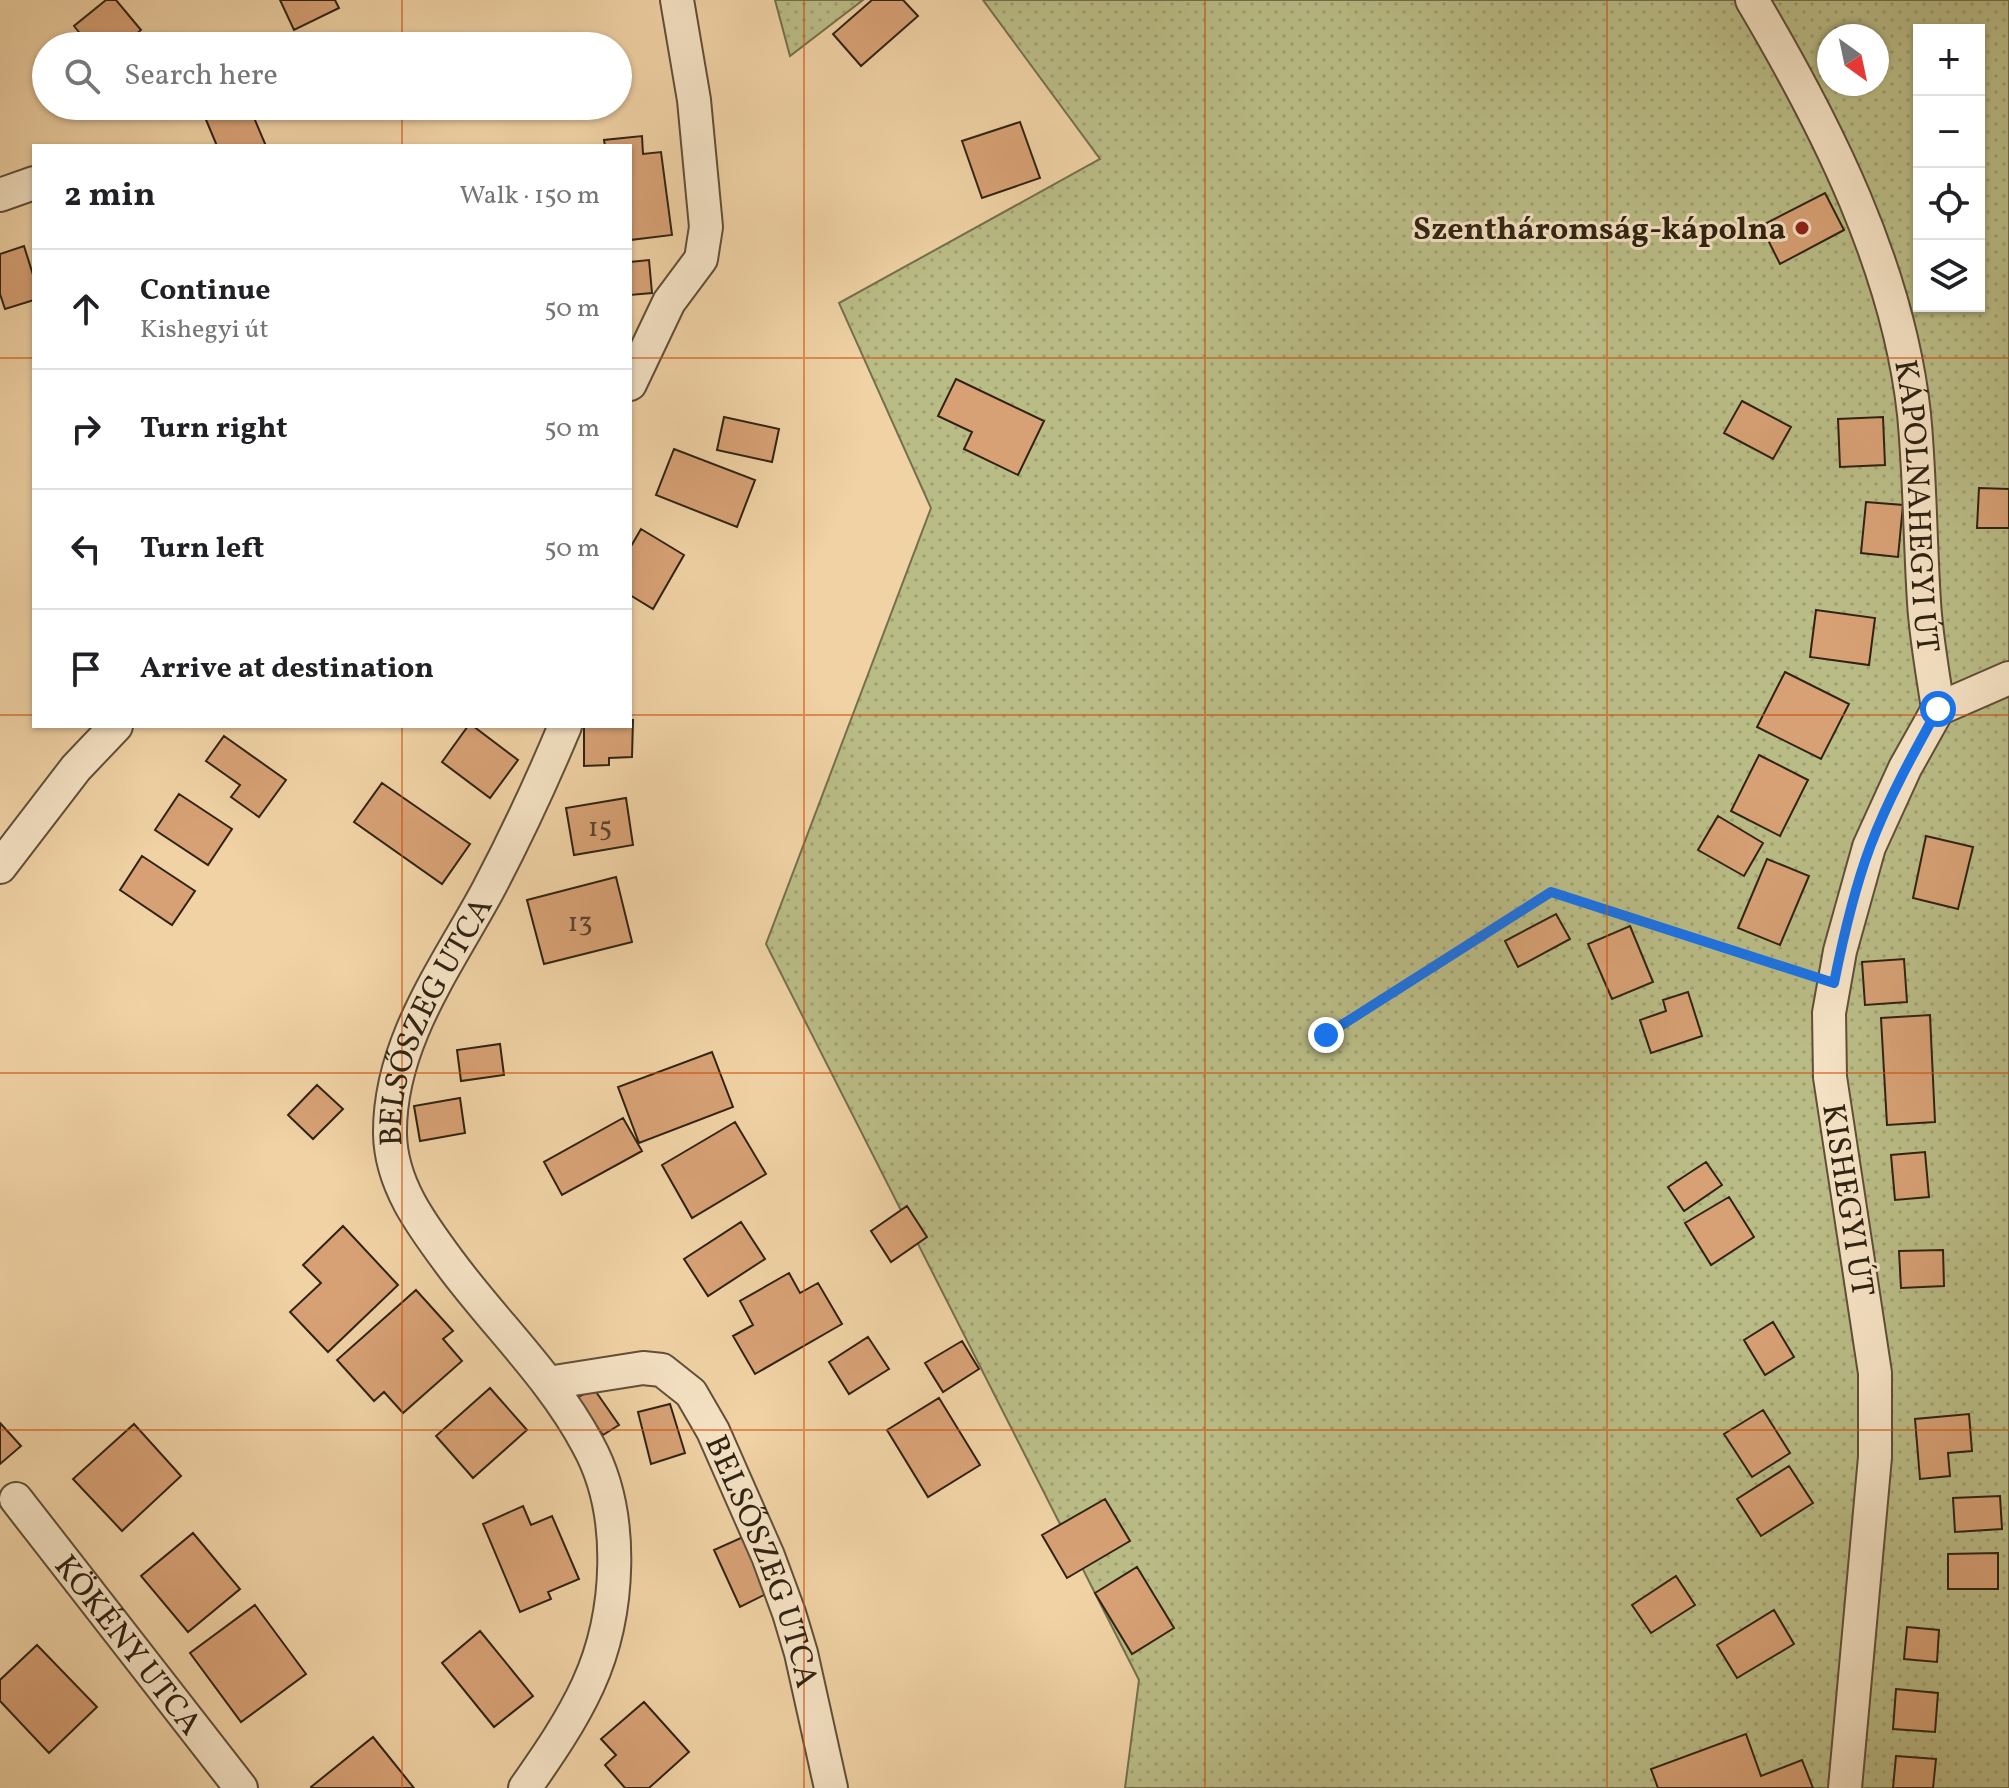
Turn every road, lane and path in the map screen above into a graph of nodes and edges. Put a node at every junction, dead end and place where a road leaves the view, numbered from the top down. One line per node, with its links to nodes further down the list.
1 (677, 0): 5 (street)
2 (1752, 0): 9 (street, KÁPOLNAHEGYI ÚT)
3 (32, 184): 4 (street)
4 (0, 195)
5 (669, 302): 6 (street); 7 (street)
6 (632, 329)
7 (632, 380)
8 (2009, 678): 9 (street)
9 (1938, 709): 13 (street, KISHEGYI ÚT)
10 (114, 728): 12 (street)
11 (564, 728): 15 (street, BELSŐSZEG UTCA)
12 (0, 867)
13 (1834, 983): 14 (path); 20 (street, KISHEGYI ÚT)
14 (1326, 1035)
15 (548, 1383): 18 (street, BELSŐSZEG UTCA); 19 (street, BELSŐSZEG UTCA)
16 (16, 1499): 17 (street, KÖKÉNY UTCA)
17 (241, 1788)
18 (525, 1788)
19 (831, 1788)
20 (1845, 1788)

